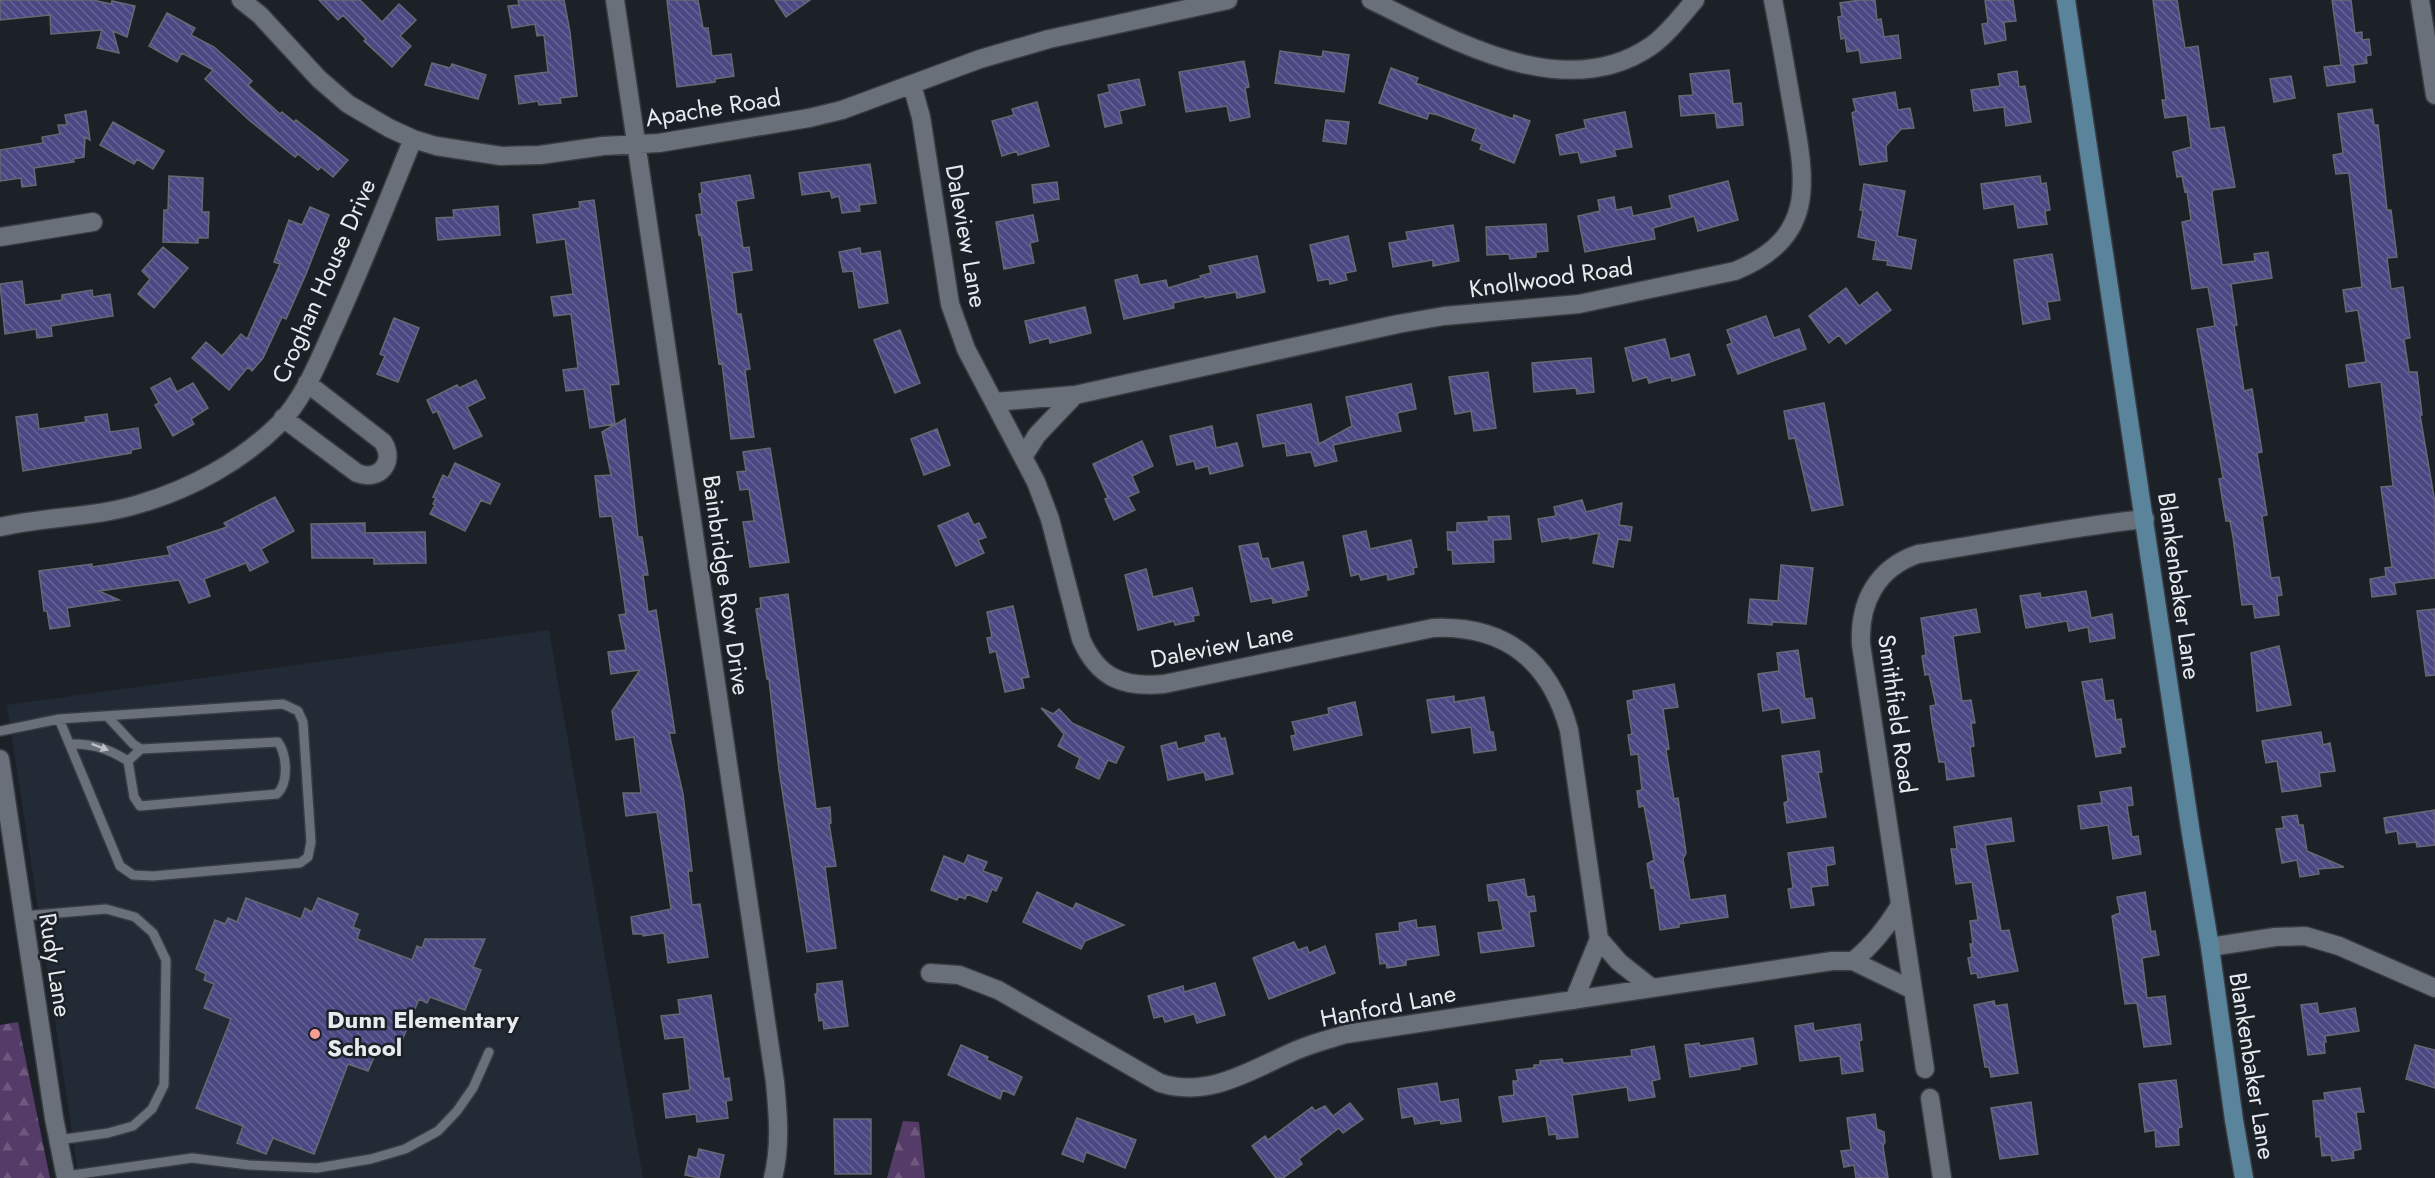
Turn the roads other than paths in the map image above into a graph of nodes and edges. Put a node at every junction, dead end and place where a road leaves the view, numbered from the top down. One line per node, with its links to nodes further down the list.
1 (241, 0): 11 (street, Apache Road)
2 (615, 0): 12 (street, Bainbridge Row Drive)
3 (1228, 0): 9 (street, Apache Road)
4 (1371, 0): 5 (street)
5 (1695, 0)
6 (1773, 0): 16 (street, Knollwood Road)
7 (2066, 0): 20 (street, Blankenbaker Lane)
8 (2420, 0): 10 (street)
9 (912, 85): 12 (street, Apache Road); 17 (street, Daleview Lane)
10 (2435, 95)
11 (413, 139): 12 (street, Apache Road); 15 (street, Croghan House Drive)
12 (636, 144): 45 (street, Bainbridge Row Drive)
13 (93, 222): 14 (street)
14 (0, 237)
15 (307, 383): 18 (street, Croghan House Drive); 18 (street)
16 (1075, 395): 17 (street, Knollwood Road); 19 (street)
17 (994, 402): 19 (street, Daleview Lane)
18 (284, 418): 21 (street, Croghan House Drive)
19 (1023, 457): 32 (street, Daleview Lane)
20 (2145, 519): 30 (street, Smithfield Road); 33 (street, Blankenbaker Lane)
21 (0, 527)
22 (107, 716): 23 (lane); 25 (lane); 26 (lane)
23 (59, 719): 24 (lane); 25 (lane)
24 (0, 731)
25 (70, 744): 28 (lane, one-way to 28)
26 (141, 749): 28 (lane); 28 (lane)
27 (0, 759): 29 (street, Rudy Lane)
28 (128, 761)
29 (6, 844): 31 (street, Rudy Lane)
30 (1900, 905): 34 (street); 38 (street, Smithfield Road)
31 (23, 916): 43 (street, Rudy Lane); 43 (lane)
32 (1599, 939): 36 (street); 39 (street)
33 (2210, 947): 37 (street); 47 (street, Blankenbaker Lane)
34 (1852, 961): 36 (street, Hanford Lane); 38 (street)
35 (930, 973): 39 (street, Hanford Lane)
36 (1652, 988): 39 (street, Hanford Lane)
37 (2435, 988)
38 (1913, 990): 41 (street, Smithfield Road)
39 (1574, 1000)
40 (489, 1052): 44 (lane)
41 (1925, 1069)
42 (1930, 1098): 46 (street)
43 (58, 1140): 44 (street, Rudy Lane)
44 (66, 1177)
45 (773, 1178)
46 (1942, 1178)
47 (2244, 1178)

